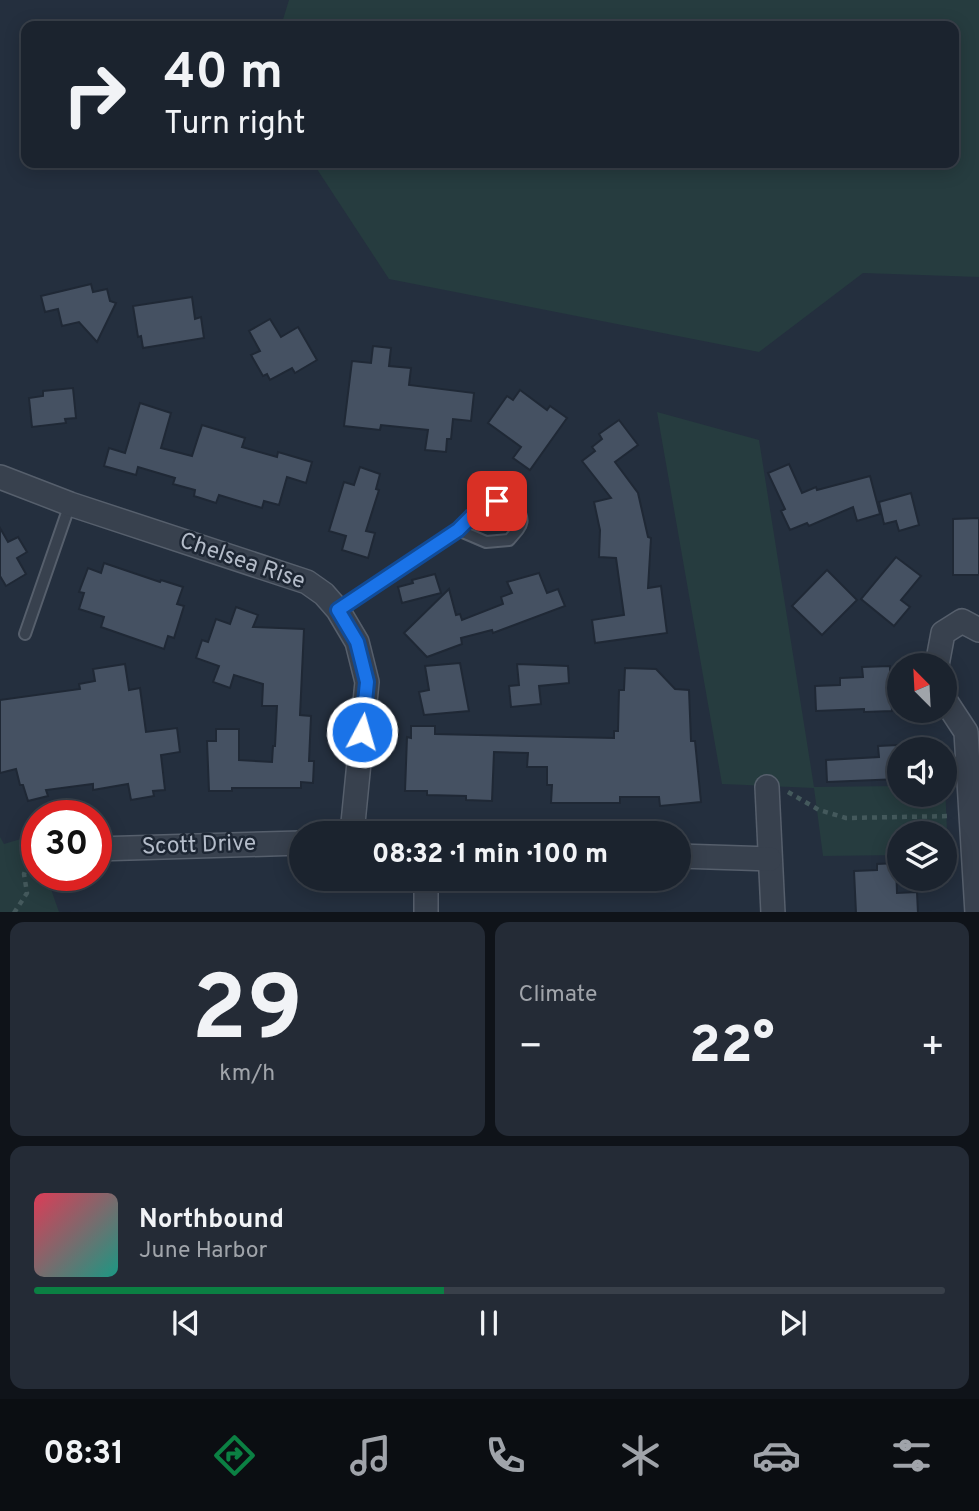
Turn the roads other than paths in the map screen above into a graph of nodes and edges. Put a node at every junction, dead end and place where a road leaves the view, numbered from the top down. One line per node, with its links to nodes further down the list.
1 (0, 477): 2 (street, Chelsea Rise)
2 (70, 504): 4 (street, Chelsea Rise); 6 (lane)
3 (458, 530): 3 (lane); 4 (lane)
4 (338, 610): 11 (street, Chelsea Rise)
5 (979, 630): 7 (street)
6 (25, 634)
7 (939, 653)
8 (957, 711): 9 (street)
9 (973, 725): 19 (street)
10 (767, 787): 15 (street)
11 (353, 821)
12 (289, 843): 13 (street, Scott Drive)
13 (112, 849)
14 (691, 856): 15 (street)
15 (770, 859): 18 (street)
16 (426, 891): 17 (street)
17 (426, 912)
18 (773, 912)
19 (977, 912)

